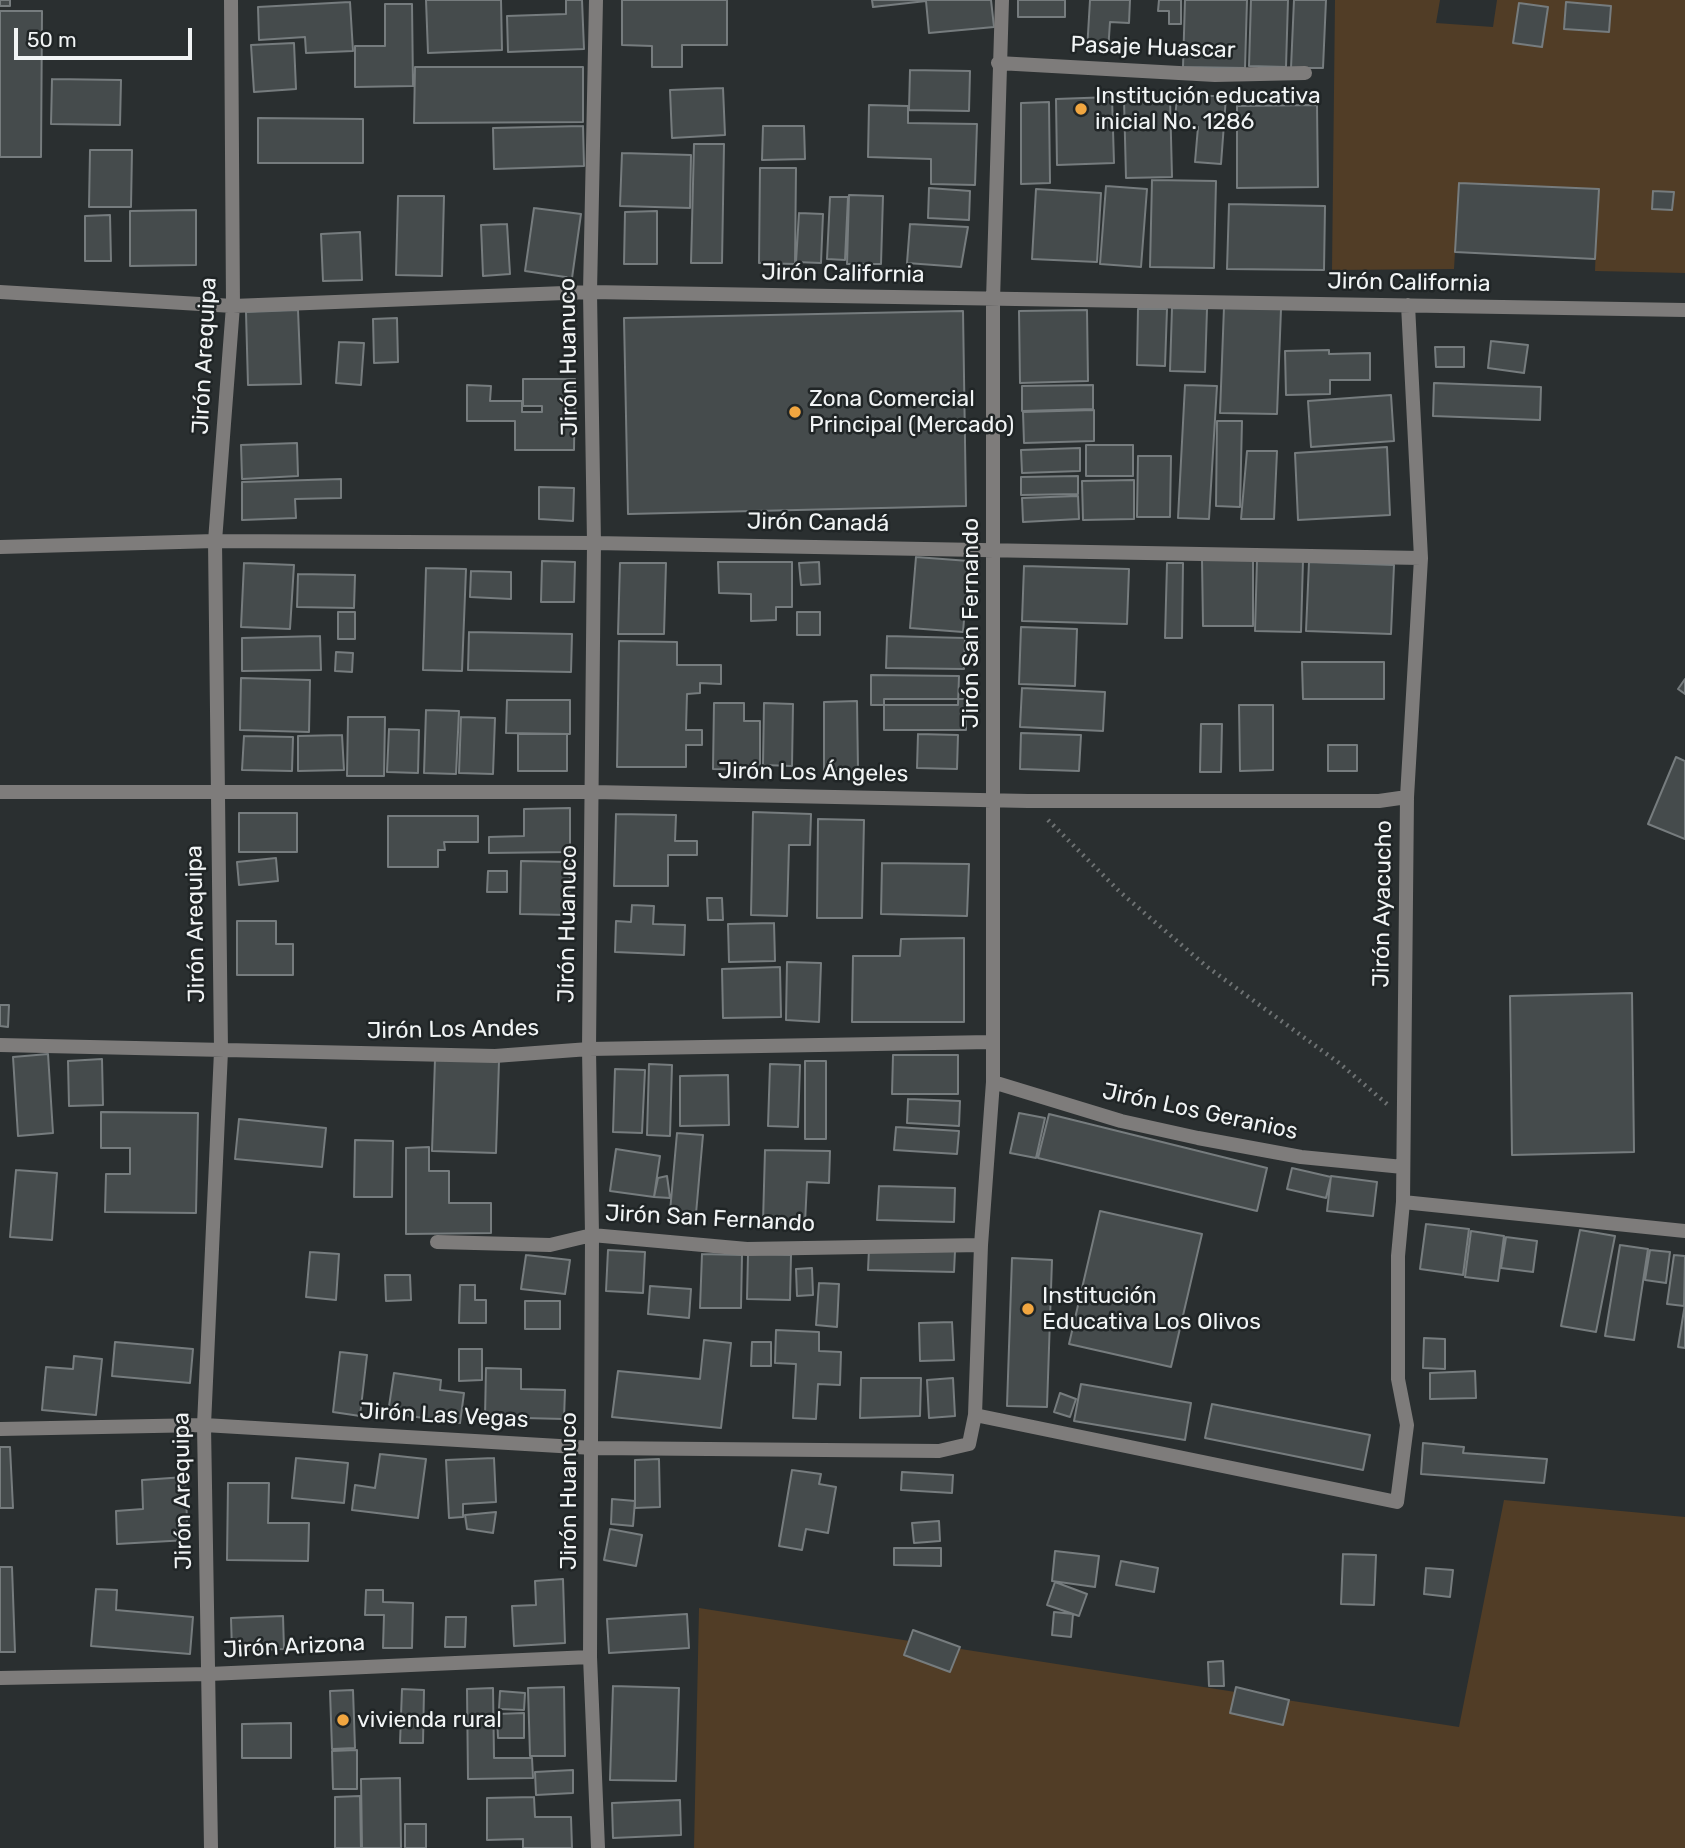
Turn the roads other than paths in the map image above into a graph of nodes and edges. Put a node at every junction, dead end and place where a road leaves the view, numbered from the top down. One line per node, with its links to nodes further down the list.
1 (231, 0): 10 (street, Jirón Arequipa)
2 (596, 0): 7 (street, Jirón Huanuco)
3 (1002, 0): 4 (street, Jirón San Fernando)
4 (998, 63): 5 (street, Pasaje Huascar); 8 (street, Jirón San Fernando)
5 (1305, 73)
6 (0, 292): 10 (street, Jirón California)
7 (590, 292): 8 (street, Jirón California); 10 (street, Jirón California); 13 (street, Jirón Huanuco)
8 (993, 300): 9 (street, Jirón California); 15 (street, Jirón San Fernando)
9 (1408, 305): 11 (street, Jirón California); 16 (street, Jirón Ayacucho)
10 (233, 306): 12 (street, Jirón Arequipa)
11 (1685, 310)
12 (215, 541): 13 (street, Jirón Canadá); 14 (street, Jirón Canadá); 18 (street, Jirón Arequipa)
13 (594, 542): 15 (street, Jirón Canadá); 19 (street, Jirón Huanuco)
14 (0, 547)
15 (995, 548): 16 (street, Jirón Canadá); 21 (street, Jirón San Fernando)
16 (1421, 558): 20 (street, Jirón Ayacucho)
17 (0, 792): 18 (street, Jirón Los Ángeles)
18 (217, 792): 19 (street, Jirón Los Ángeles); 25 (street, Jirón Arequipa)
19 (593, 792): 21 (street, Jirón Los Ángeles); 24 (street, Jirón Huanuco)
20 (1407, 797): 21 (street, Jirón Los Ángeles); 27 (street, Jirón Ayacucho)
21 (994, 799): 22 (street, Jirón San Fernando)
22 (991, 1042): 24 (street, Jirón Los Andes); 26 (street, Jirón San Fernando)
23 (0, 1045): 25 (street, Jirón Los Andes)
24 (589, 1049): 25 (street, Jirón Los Andes); 30 (street, Jirón Huanuco)
25 (221, 1051): 34 (street, Jirón Arequipa)
26 (993, 1082): 27 (street, Jirón Los Geranios); 32 (street, Jirón San Fernando)
27 (1403, 1167): 28 (street, Jirón Ayacucho)
28 (1403, 1202): 29 (street); 33 (street, Jirón Ayacucho)
29 (1685, 1231)
30 (592, 1235): 31 (street, Jirón San Fernando); 32 (street, Jirón San Fernando); 37 (street, Jirón Huanuco)
31 (438, 1242)
32 (981, 1245): 33 (street, Jirón San Fernando)
33 (975, 1415): 36 (street, Jirón San Fernando)
34 (204, 1425): 35 (street, Jirón Las Vegas); 37 (street, Jirón Las Vegas); 39 (street, Jirón Arequipa)
35 (0, 1429)
36 (969, 1444): 37 (street, Jirón Las Vegas)
37 (593, 1448): 38 (street, Jirón Huanuco)
38 (590, 1657): 39 (street, Jirón Arizona); 42 (street, Jirón Huanuco)
39 (209, 1674): 40 (street, Jirón Arizona); 41 (street, Jirón Arequipa)
40 (0, 1678)
41 (211, 1848)
42 (598, 1848)

